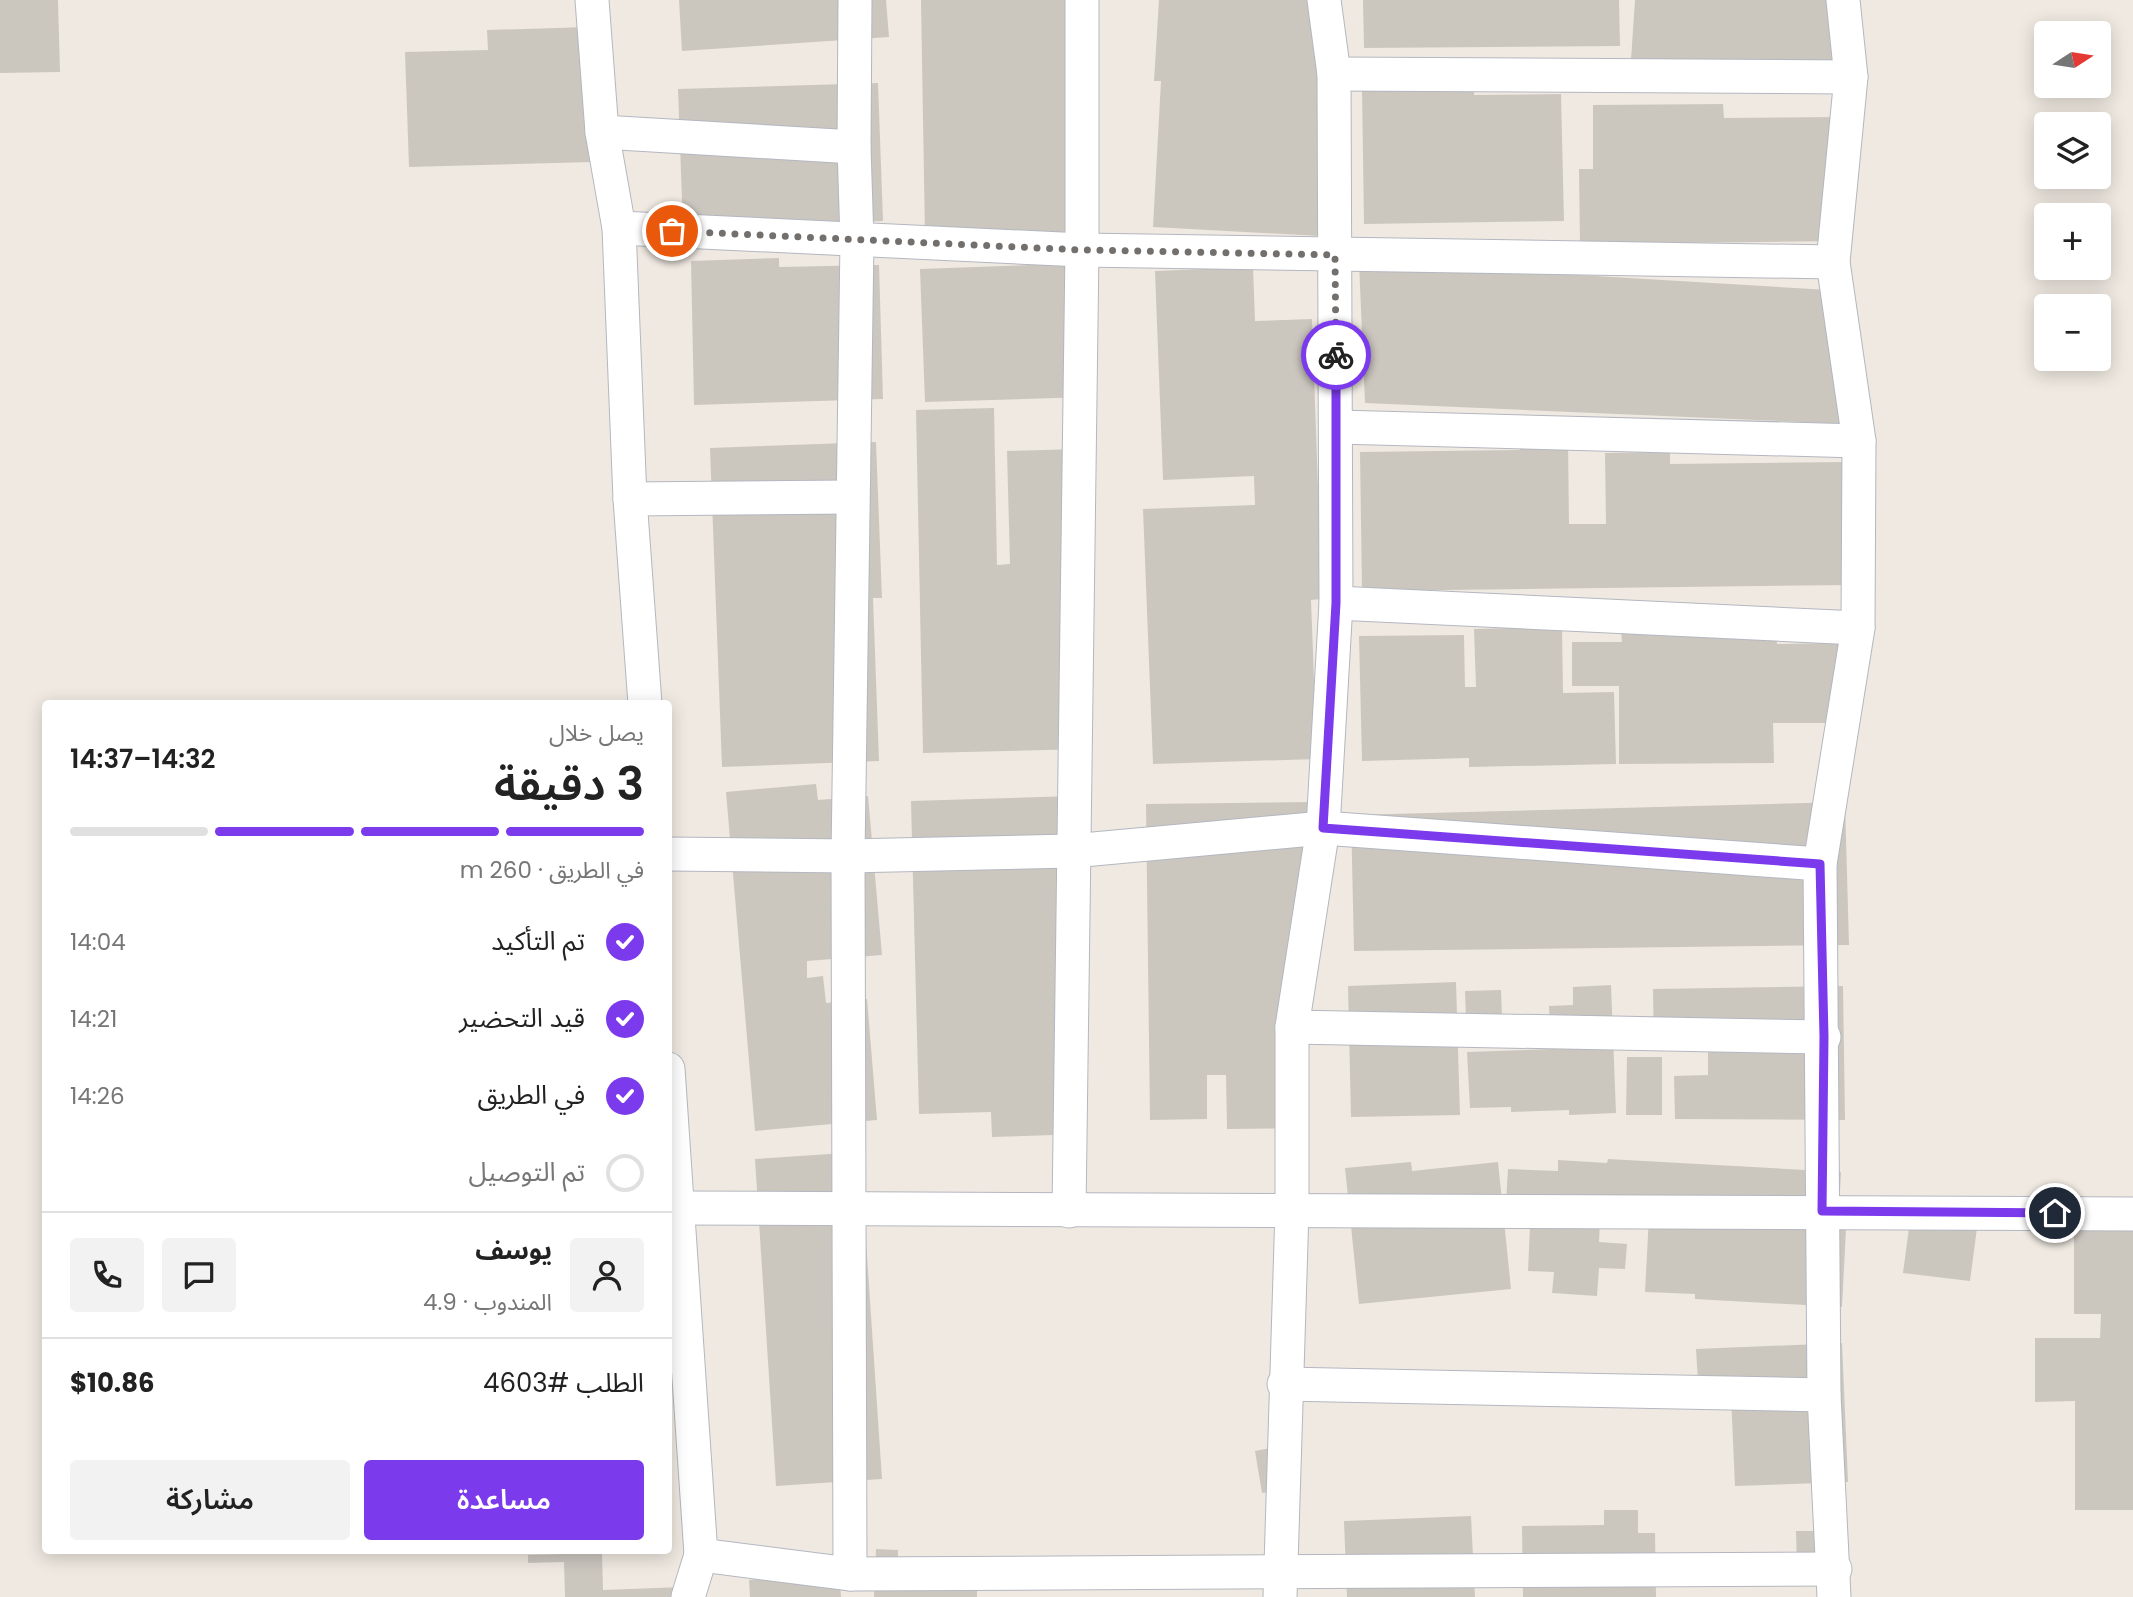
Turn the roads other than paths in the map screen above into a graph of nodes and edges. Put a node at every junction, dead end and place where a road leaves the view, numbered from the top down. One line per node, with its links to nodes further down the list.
1 (592, 0): 8 (street)
2 (855, 0): 9 (street)
3 (1082, 0): 12 (street)
4 (1324, 0): 6 (street)
5 (1843, 0): 7 (street)
6 (1334, 74): 7 (street); 13 (street)
7 (1851, 78): 14 (street)
8 (602, 132): 9 (street); 10 (street)
9 (854, 147): 11 (street)
10 (619, 228): 11 (street); 18 (street)
11 (857, 241): 12 (street); 17 (street)
12 (1082, 250): 13 (street); 23 (street)
13 (1335, 255): 14 (street); 15 (street)
14 (1833, 262): 16 (street)
15 (1337, 427): 16 (street); 19 (street)
16 (1859, 440): 20 (street)
17 (851, 497): 18 (street); 25 (street)
18 (630, 499): 21 (street)
19 (1336, 603): 20 (street); 22 (street)
20 (1858, 628): 26 (street)
21 (645, 700)
22 (1323, 828): 23 (street); 26 (street); 27 (street)
23 (1072, 851): 25 (street); 33 (street)
24 (672, 855): 25 (street)
25 (848, 856): 31 (street)
26 (1820, 864): 28 (street)
27 (1292, 1027): 28 (street); 32 (street)
28 (1824, 1037): 34 (street)
29 (672, 1138): 30 (street)
30 (676, 1208): 31 (street); 38 (street)
31 (851, 1209): 33 (street); 39 (street)
32 (1292, 1210): 33 (street); 34 (street); 36 (street)
33 (1069, 1211)
34 (1822, 1211): 35 (street); 37 (street)
35 (2133, 1214)
36 (1284, 1384): 37 (street); 41 (street)
37 (1825, 1395): 40 (street)
38 (701, 1555): 39 (street); 44 (street)
39 (849, 1574): 41 (street)
40 (1835, 1583): 43 (street)
41 (1280, 1584): 42 (street)
42 (1466, 1584): 43 (street)
43 (1639, 1584)
44 (688, 1597)

